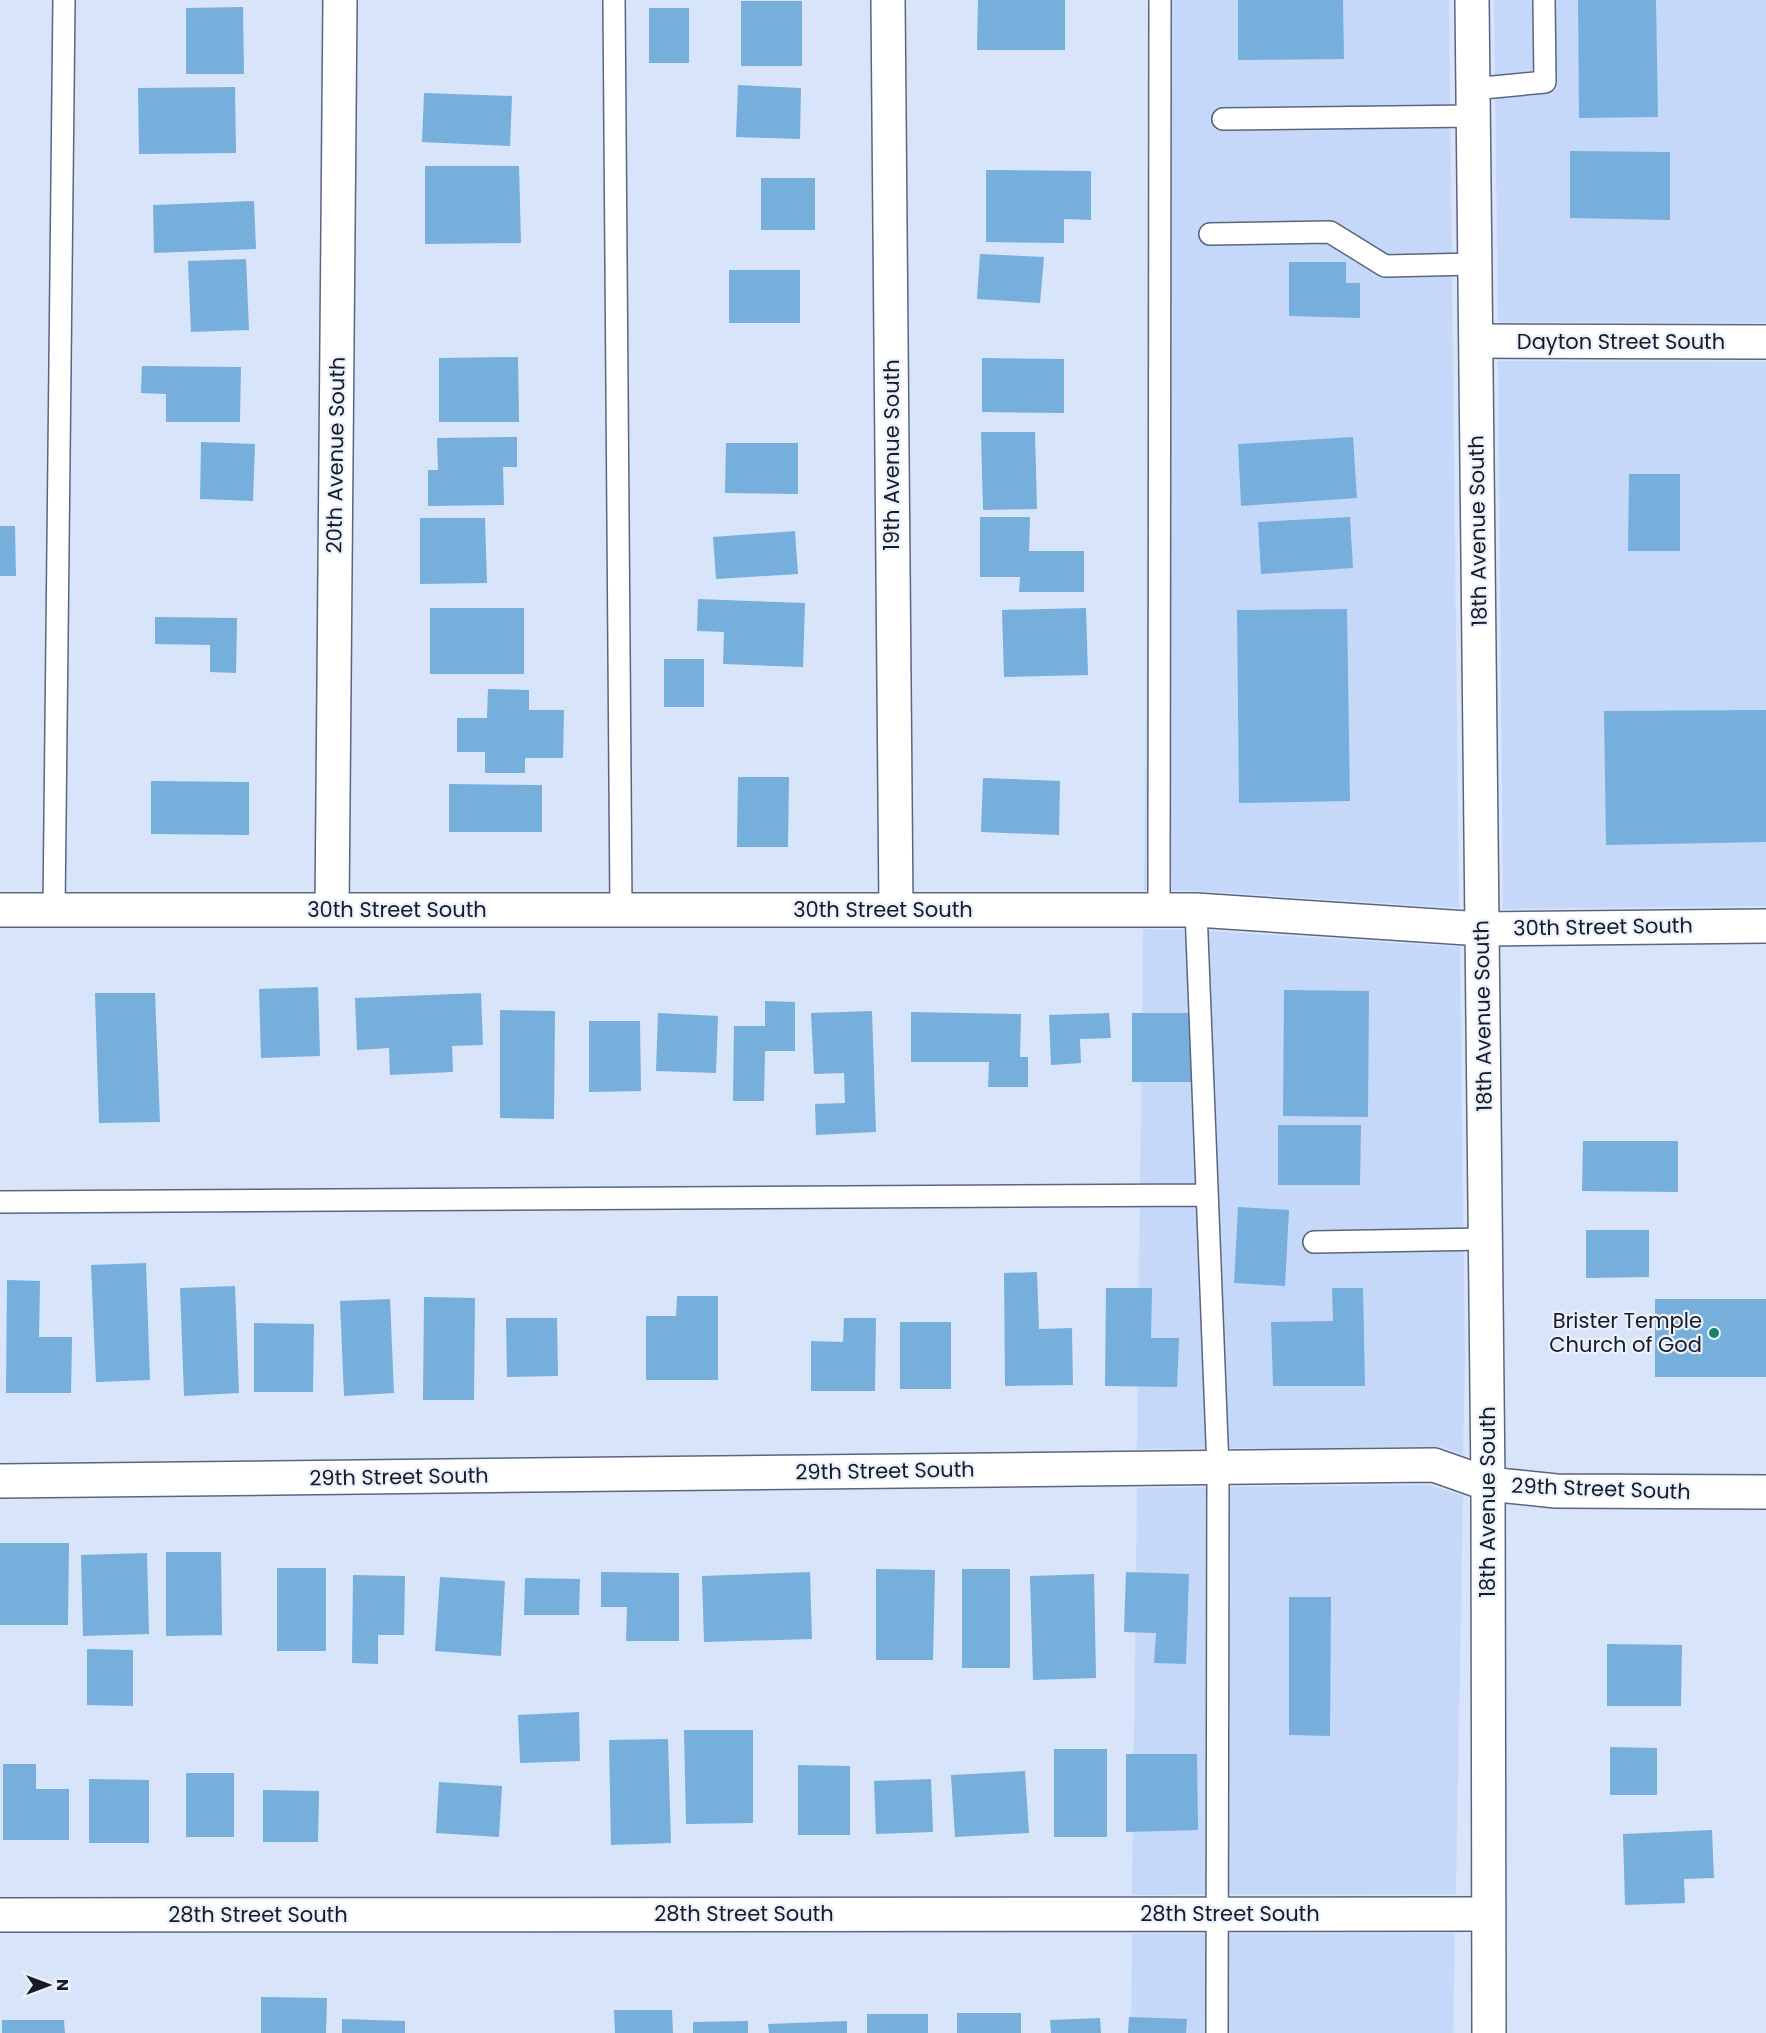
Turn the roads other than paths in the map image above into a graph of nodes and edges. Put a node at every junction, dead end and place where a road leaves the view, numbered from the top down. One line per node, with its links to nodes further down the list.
1 (64, 0): 15 (lane)
2 (340, 0): 16 (street, 20th Avenue South)
3 (614, 0): 17 (lane)
4 (888, 0): 18 (street, 19th Avenue South)
5 (1160, 0): 19 (lane)
6 (1472, 0): 8 (street, 18th Avenue South)
7 (1544, 0): 8 (lane)
8 (1473, 102): 9 (lane); 11 (street, 18th Avenue South)
9 (1223, 119)
10 (1210, 234): 11 (lane)
11 (1475, 264): 12 (street, 18th Avenue South)
12 (1476, 342): 13 (street, Dayton Street South); 22 (street, 18th Avenue South)
13 (1766, 342)
14 (0, 910): 15 (street, 30th Street South)
15 (54, 910): 16 (street, 30th Street South)
16 (332, 910): 17 (street, 30th Street South)
17 (621, 910): 18 (street, 30th Street South)
18 (896, 910): 19 (street, 30th Street South)
19 (1159, 910): 20 (street, 30th Street South)
20 (1196, 910): 22 (street, 30th Street South); 23 (lane)
21 (1766, 926): 22 (street, 30th Street South)
22 (1482, 929): 25 (street, 18th Avenue South)
23 (1208, 1195): 24 (lane); 27 (lane)
24 (0, 1202)
25 (1486, 1239): 26 (lane); 29 (street, 18th Avenue South)
26 (1314, 1242)
27 (1218, 1468): 28 (street, 29th Street South); 29 (street, 29th Street South); 31 (lane)
28 (0, 1481)
29 (1488, 1484): 30 (street, 29th Street South); 32 (street, 18th Avenue South)
30 (1766, 1492)
31 (1216, 1914): 32 (street, 28th Street South); 33 (street, 28th Street South); 34 (lane)
32 (1488, 1914): 35 (street, 18th Avenue South)
33 (0, 1915)
34 (1217, 2033)
35 (1489, 2033)

